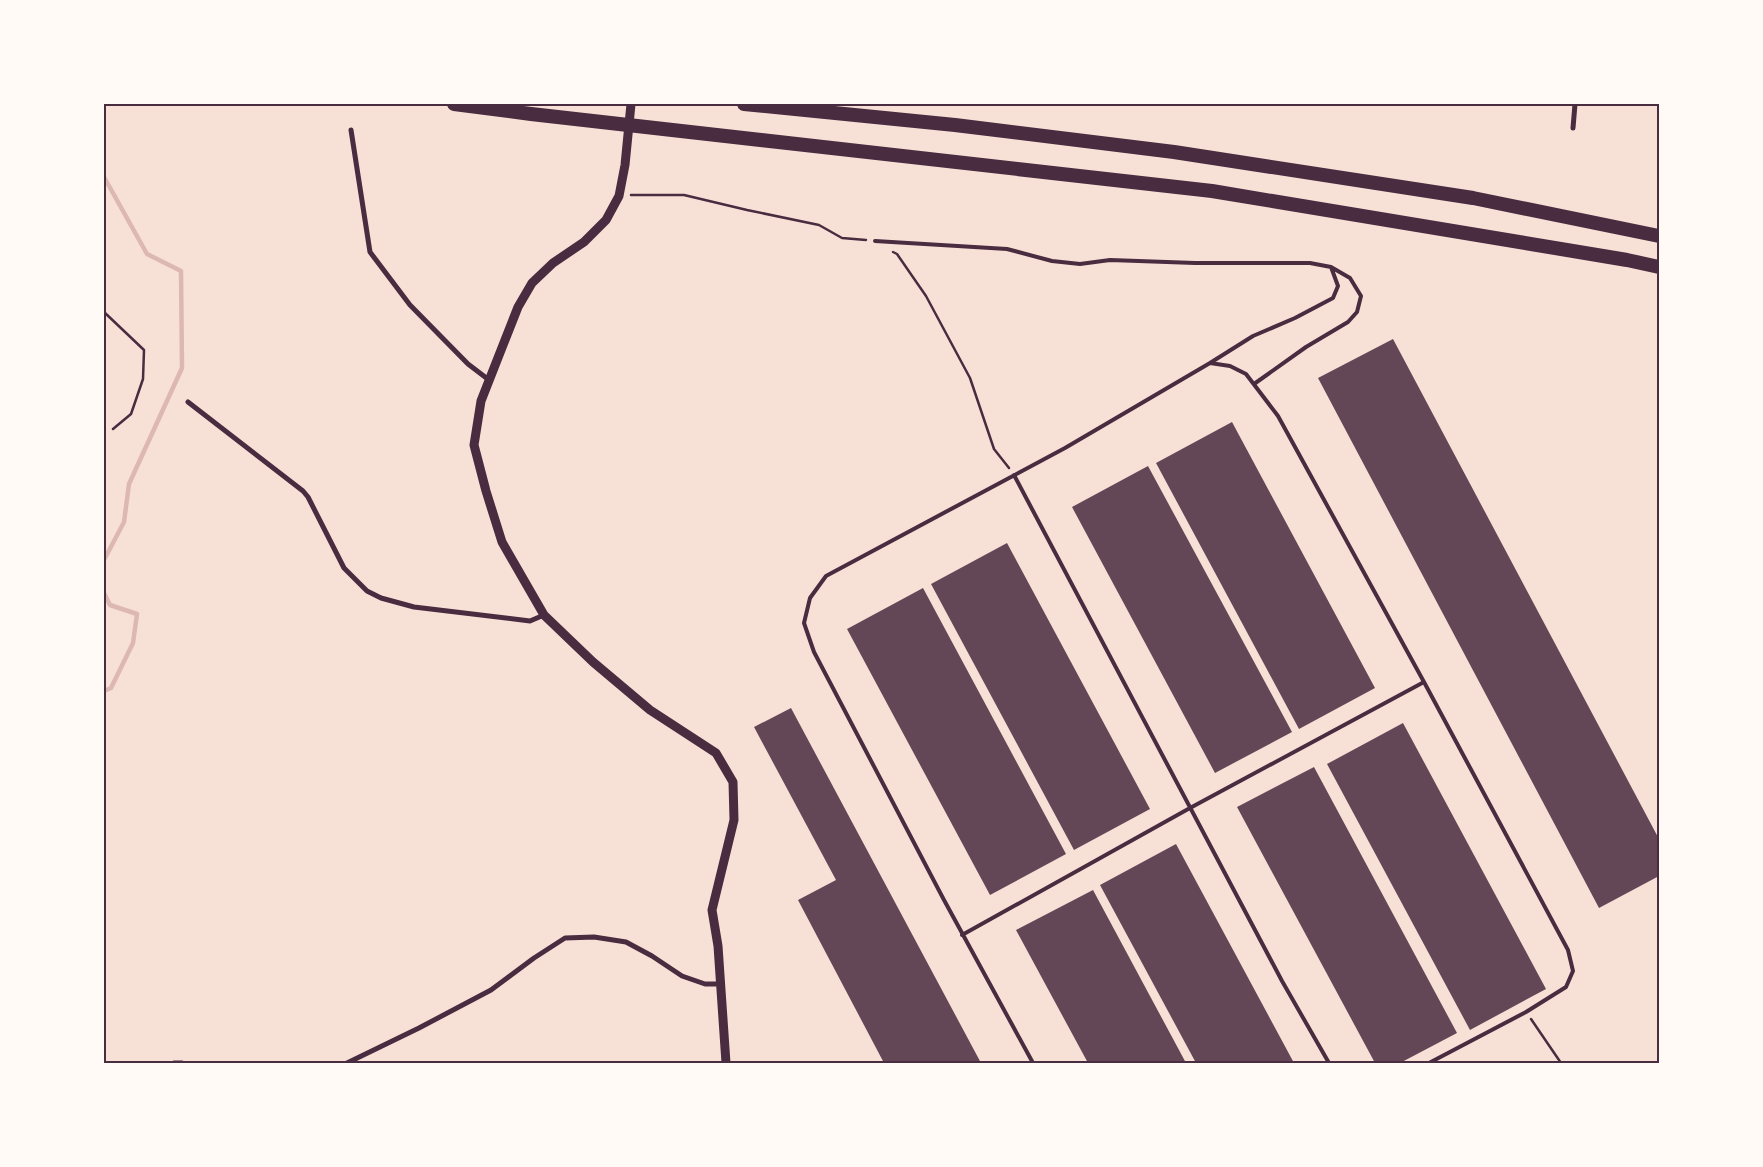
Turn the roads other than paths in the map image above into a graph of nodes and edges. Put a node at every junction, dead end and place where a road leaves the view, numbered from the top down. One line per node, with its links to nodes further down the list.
1 (454, 104): 10 (highway)
2 (631, 104): 12 (street)
3 (744, 104): 7 (highway)
4 (1575, 104): 5 (street)
5 (1573, 128)
6 (351, 130): 12 (street)
7 (1659, 236)
8 (875, 241): 9 (lane)
9 (1331, 267): 11 (lane); 13 (lane)
10 (1659, 267)
11 (1210, 363): 13 (lane); 15 (lane)
12 (489, 380): 16 (street)
13 (1254, 384): 17 (lane)
14 (188, 402): 16 (street)
15 (1014, 475): 18 (lane); 19 (lane)
16 (544, 616): 20 (street)
17 (1424, 682): 18 (lane); 27 (lane)
18 (1190, 808): 19 (lane); 26 (lane)
19 (962, 934): 25 (lane)
20 (720, 984): 23 (street); 24 (street)
21 (174, 1063): 22 (street)
22 (182, 1063)
23 (347, 1063)
24 (726, 1063)
25 (1033, 1063)
26 (1329, 1063)
27 (1429, 1063)

